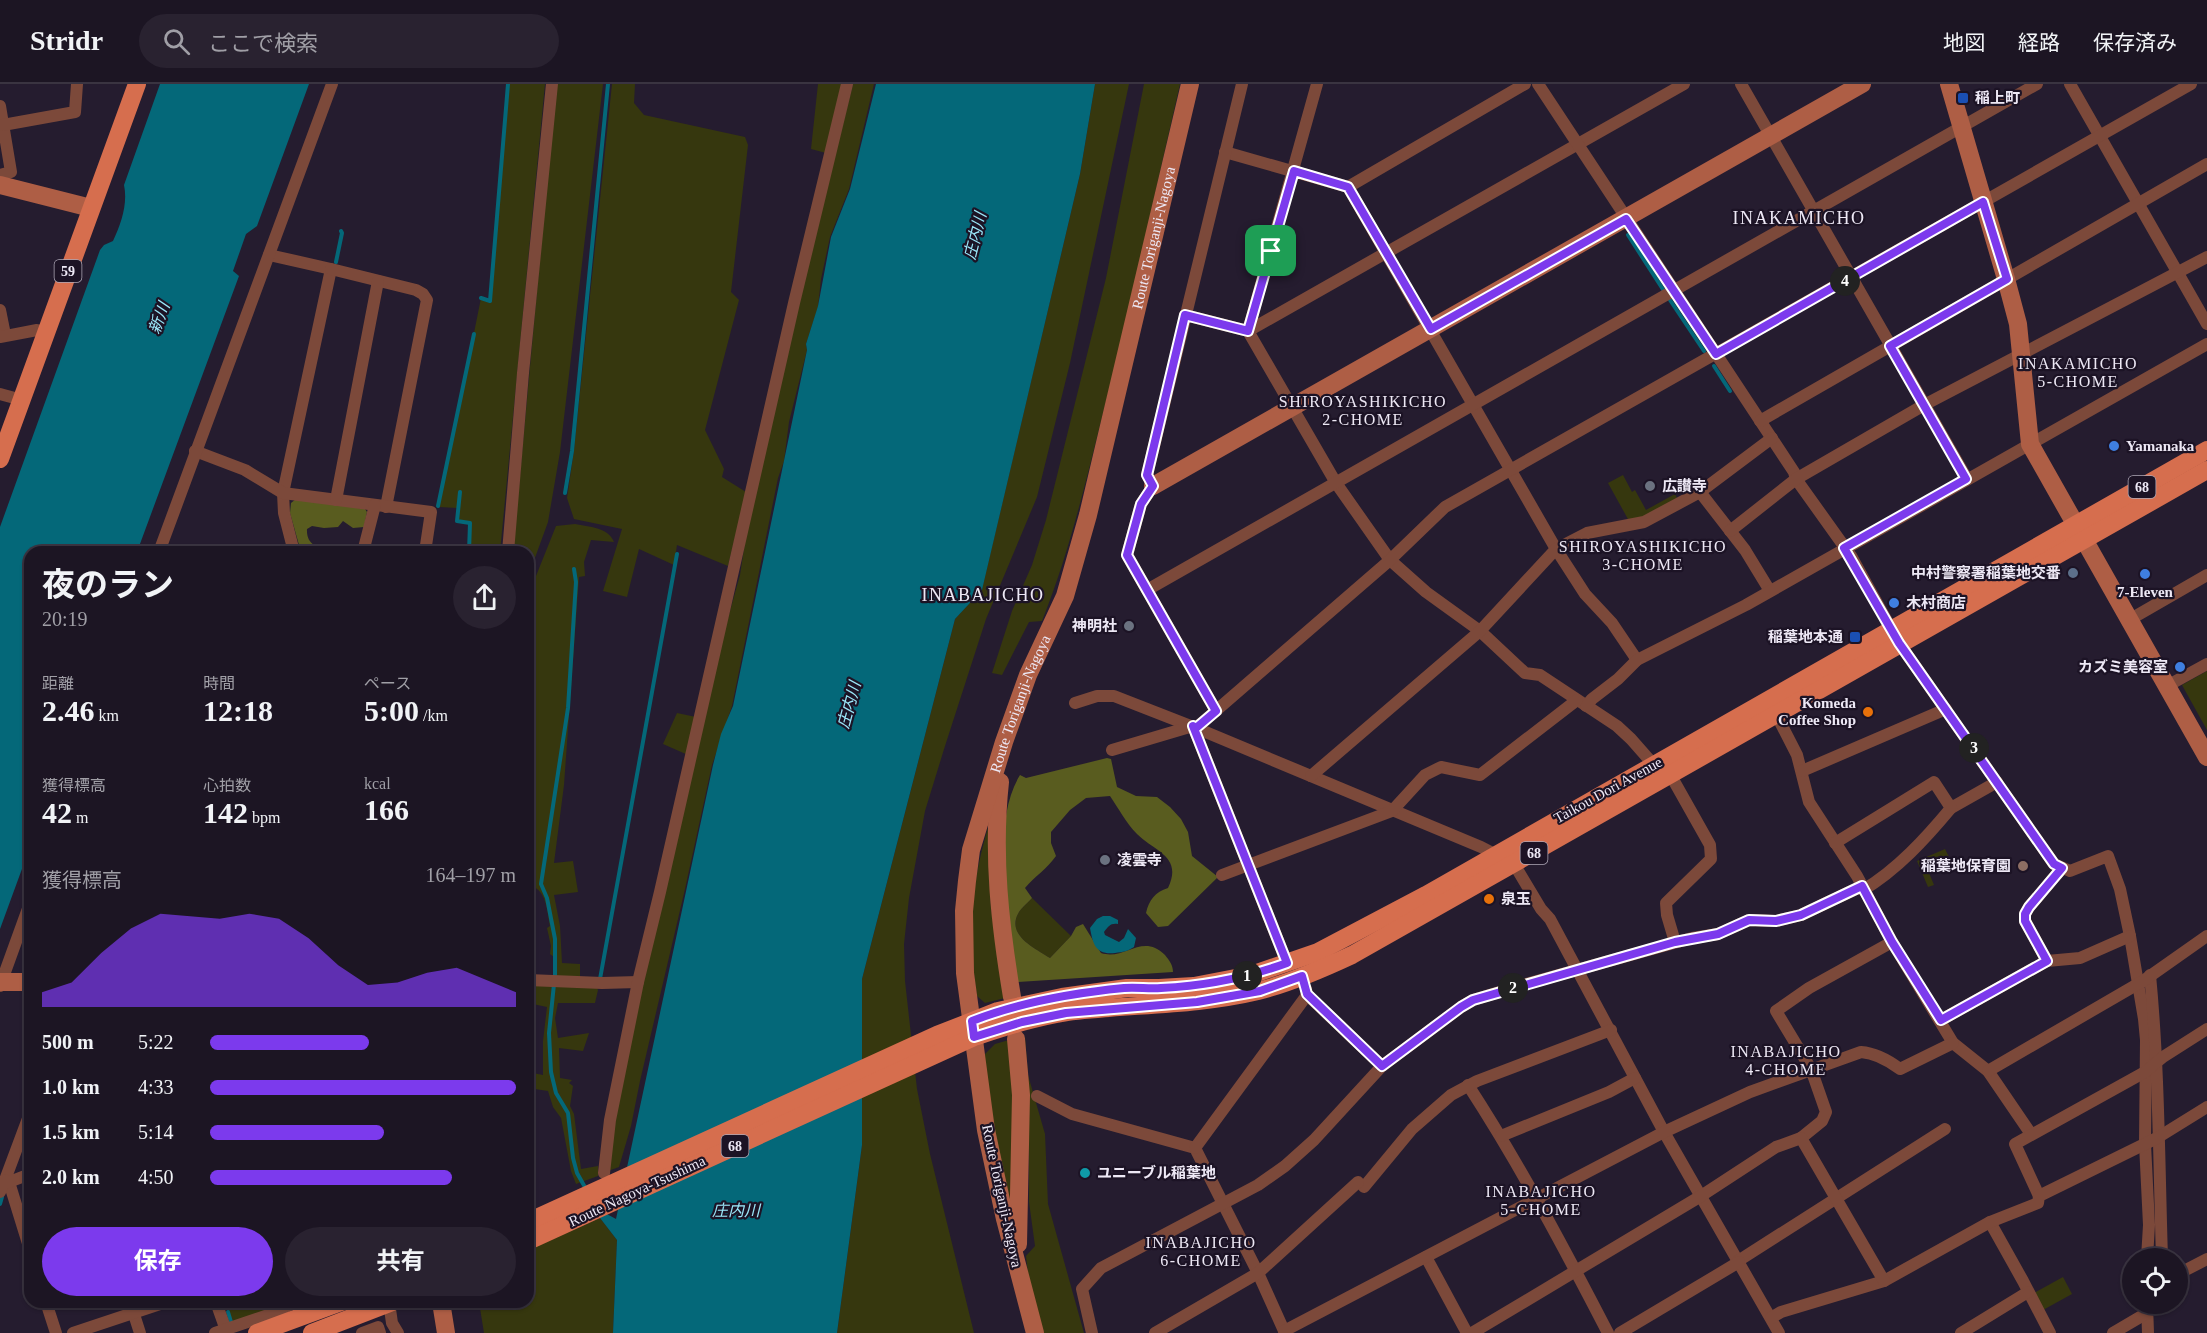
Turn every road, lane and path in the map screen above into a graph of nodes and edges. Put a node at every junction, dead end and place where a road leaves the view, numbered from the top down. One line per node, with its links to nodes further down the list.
1 (77, 84): 19 (street)
2 (137, 84): 32 (main road, 59)
3 (332, 84): 36 (street)
4 (552, 84): 82 (street)
5 (847, 84): 130 (street)
6 (1190, 84): 101 (main road, Route Toriganji-Nagoya)
7 (1242, 84): 24 (street)
8 (1317, 84): 26 (street)
9 (1525, 84): 29 (street)
10 (1538, 84): 23 (street)
11 (1684, 84): 23 (street)
12 (1741, 84): 21 (street)
13 (1862, 84): 21 (main road)
14 (1949, 84): 20 (main road)
15 (2037, 84): 20 (street)
16 (2070, 84): 22 (street)
17 (2191, 84): 22 (street)
18 (0, 106): 19 (street)
19 (3, 125): 27 (street)
20 (1961, 127): 30 (main road); 33 (street)
21 (1771, 136): 33 (street); 34 (main road)
22 (2100, 136): 30 (street); 31 (street)
23 (1578, 143): 34 (street); 35 (street)
24 (1226, 152): 26 (street); 45 (street)
25 (2207, 164): 31 (street)
26 (1294, 171): 29 (street); 48 (street)
27 (0, 175)
28 (0, 185): 32 (main road)
29 (1348, 187): 35 (street)
30 (1983, 202): 40 (street); 41 (main road)
31 (2138, 203): 39 (street); 41 (street)
32 (91, 208): 49 (main road, 59)
33 (1814, 211): 40 (street); 43 (street)
34 (1626, 219): 43 (street); 47 (main road)
35 (1386, 252): 47 (street); 48 (street)
36 (269, 255): 38 (street); 64 (street)
37 (2207, 257): 39 (street)
38 (331, 269): 42 (street); 73 (street)
39 (2178, 274): 46 (street); 54 (street)
40 (1851, 277): 52 (street); 53 (street)
41 (2007, 279): 52 (street); 54 (main road)
42 (378, 281): 74 (street); 75 (street)
43 (1674, 291): 53 (street); 57 (street)
44 (0, 310): 50 (street)
45 (1185, 315): 48 (street); 71 (street)
46 (2207, 324)
47 (1431, 329): 57 (street); 59 (main road)
48 (1248, 331): 59 (street)
49 (46, 332): 50 (street); 56 (main road, 59)
50 (2, 336)
51 (2207, 344): 62 (street)
52 (1890, 346): 58 (street); 60 (street)
53 (1716, 354): 60 (street); 66 (street)
54 (2021, 355): 58 (street); 62 (main road)
55 (0, 394): 56 (street)
56 (22, 400): 65 (main road, 59)
57 (1474, 405): 66 (street); 70 (street)
58 (1924, 405): 68 (street); 69 (street)
59 (1292, 408): 70 (street); 71 (main road)
60 (1760, 421): 61 (street)
61 (1772, 438): 68 (street); 72 (street)
62 (2030, 444): 69 (street); 77 (main road)
63 (2207, 450): 77 (main road, Taikou Dori Avenue / 68)
64 (195, 451): 73 (street); 78 (street)
65 (0, 459)
66 (1511, 470): 84 (street); 85 (street)
67 (2207, 470): 77 (main road, Taikou Dori Avenue / 68)
68 (1796, 479): 76 (street); 83 (street)
69 (1966, 479): 83 (street)
70 (1336, 483): 85 (street); 87 (street)
71 (1153, 486): 87 (street)
72 (1700, 492): 76 (street); 84 (street)
73 (283, 493): 74 (street); 79 (street)
74 (336, 500): 75 (street)
75 (381, 506): 80 (street); 81 (street)
76 (1730, 531): 88 (street)
77 (2080, 532): 89 (main road); 91 (main road, Taikou Dori Avenue / 68)
78 (161, 546)
79 (292, 546)
80 (365, 546)
81 (426, 546)
82 (509, 546)
83 (1844, 548): 88 (street); 91 (street)
84 (1556, 549): 90 (street); 92 (street)
85 (1390, 560): 90 (street); 98 (street)
86 (2207, 575): 89 (street)
87 (1147, 590): 98 (street)
88 (1770, 591): 92 (street)
89 (2129, 620): 94 (main road)
90 (1480, 631): 96 (street); 107 (street)
91 (1896, 636): 97 (street); 99 (main road, Taikou Dori Avenue / 68); 104 (main road, Taikou Dori Avenue / 68)
92 (1637, 660): 96 (street)
93 (2207, 664): 94 (street)
94 (2167, 686): 103 (main road)
95 (1075, 703): 100 (street)
96 (1582, 703): 104 (street); 110 (street)
97 (1946, 709): 105 (street); 108 (street)
98 (1216, 711): 100 (street)
99 (1776, 714): 105 (street); 106 (main road, Taikou Dori Avenue / 68)
100 (1195, 727): 102 (street); 107 (street); 114 (street)
101 (1004, 742): 134 (main road); 136 (main road, Route Toriganji-Nagoya)
102 (1112, 750)
103 (2207, 757)
104 (1653, 764): 112 (main road, Taikou Dori Avenue / 68)
105 (1802, 771): 111 (street)
106 (1670, 774): 113 (main road, Taikou Dori Avenue / 68); 121 (street)
107 (1311, 776): 110 (street)
108 (1997, 782): 109 (street); 115 (street)
109 (1951, 808): 111 (street); 117 (street)
110 (1392, 811): 112 (street); 114 (street)
111 (1835, 843): 117 (street)
112 (1496, 853): 113 (street); 124 (main road, Taikou Dori Avenue / 68)
113 (1514, 864): 125 (street); 127 (main road, Taikou Dori Avenue / 68)
114 (1249, 867): 116 (street); 124 (street)
115 (2062, 868): 119 (street); 123 (street)
116 (1222, 875)
117 (1863, 888): 121 (street); 122 (street)
118 (24, 919): 131 (street)
119 (2130, 936): 123 (street); 132 (street)
120 (2207, 936): 126 (street)
121 (1675, 942): 125 (street)
122 (1892, 942): 135 (street); 144 (street)
123 (2047, 961): 135 (street)
124 (1287, 963): 136 (main road, Taikou Dori Avenue / 68)
125 (1578, 970): 138 (street); 143 (street)
126 (2150, 975): 132 (street); 142 (street)
127 (1302, 976): 133 (street); 136 (main road, Taikou Dori Avenue / 68)
128 (534, 980): 130 (street)
129 (24, 982): 131 (main road)
130 (638, 982): 160 (street)
131 (0, 984)
132 (2138, 984): 145 (street); 146 (street)
133 (1307, 994): 143 (street); 159 (street)
134 (1012, 997)
135 (1941, 1020): 141 (street)
136 (973, 1029): 140 (main road, Taikou Dori Avenue / 68); 182 (main road, Route Toriganji-Nagoya)
137 (2207, 1029): 142 (street)
138 (1611, 1030): 147 (street); 148 (street)
139 (1016, 1039): 182 (main road)
140 (940, 1043): 168 (main road, Route Nagoya-Tsushima / 68); 171 (main road, Route Nagoya-Tsushima / 68)
141 (1953, 1043): 144 (street); 145 (street)
142 (2156, 1061): 146 (street); 157 (street)
143 (1382, 1066): 167 (street)
144 (1811, 1069): 153 (street); 156 (street)
145 (1988, 1071): 154 (street)
146 (2145, 1072): 154 (street); 158 (street)
147 (1635, 1078): 153 (street); 155 (street)
148 (1468, 1085): 155 (street); 179 (street)
149 (1037, 1096): 159 (street)
150 (2207, 1107): 157 (street)
151 (1945, 1129): 166 (street)
152 (24, 1130): 162 (street)
153 (1664, 1132): 163 (street); 165 (street)
154 (2031, 1134): 164 (street)
155 (1501, 1136): 165 (street)
156 (1801, 1138): 163 (street); 166 (street)
157 (2157, 1138): 158 (street); 173 (street)
158 (2145, 1144): 164 (street); 172 (street)
159 (1195, 1148): 167 (street)
160 (604, 1173)
161 (24, 1177): 162 (street)
162 (4, 1185): 170 (street)
163 (1701, 1196): 176 (street); 178 (street)
164 (2039, 1196): 169 (street)
165 (1537, 1199): 174 (street); 178 (street)
166 (1836, 1200): 176 (street); 180 (street)
167 (1222, 1204): 179 (street); 208 (street)
168 (534, 1219)
169 (1990, 1222): 180 (street); 181 (street)
170 (24, 1235)
171 (534, 1238)
172 (2148, 1248)
173 (2162, 1248)
174 (1426, 1257): 197 (street); 210 (street)
175 (2207, 1259): 177 (street)
176 (1738, 1262): 195 (street); 213 (street)
177 (2188, 1269)
178 (1576, 1271): 211 (street); 212 (street)
179 (1258, 1273): 197 (street); 209 (street)
180 (1884, 1281): 195 (street)
181 (2028, 1292): 215 (street); 216 (street)
182 (1024, 1293): 207 (main road, Route Toriganji-Nagoya)
183 (48, 1308): 198 (street)
184 (130, 1308): 199 (street)
185 (132, 1308): 200 (street)
186 (217, 1308): 196 (street)
187 (284, 1308): 196 (street)
188 (306, 1308): 202 (street)
189 (325, 1308): 201 (main road, bridge)
190 (375, 1308): 202 (main road, bridge)
191 (391, 1308): 205 (street)
192 (442, 1308): 206 (main road)
193 (2139, 1314): 217 (street)
194 (2147, 1314): 218 (street)
195 (1771, 1318): 214 (street)
196 (222, 1332)
197 (1284, 1332)
198 (56, 1333)
199 (73, 1333)
200 (141, 1333)
201 (257, 1333)
202 (313, 1333)
203 (362, 1333): 204 (street)
204 (380, 1333)
205 (398, 1333)
206 (446, 1333)
207 (1035, 1333)
208 (1092, 1333)
209 (1155, 1333)
210 (1467, 1333)
211 (1472, 1333)
212 (1608, 1333)
213 (1620, 1333)
214 (1779, 1333)
215 (1961, 1333)
216 (2049, 1333)
217 (2113, 1333)
218 (2148, 1333)

